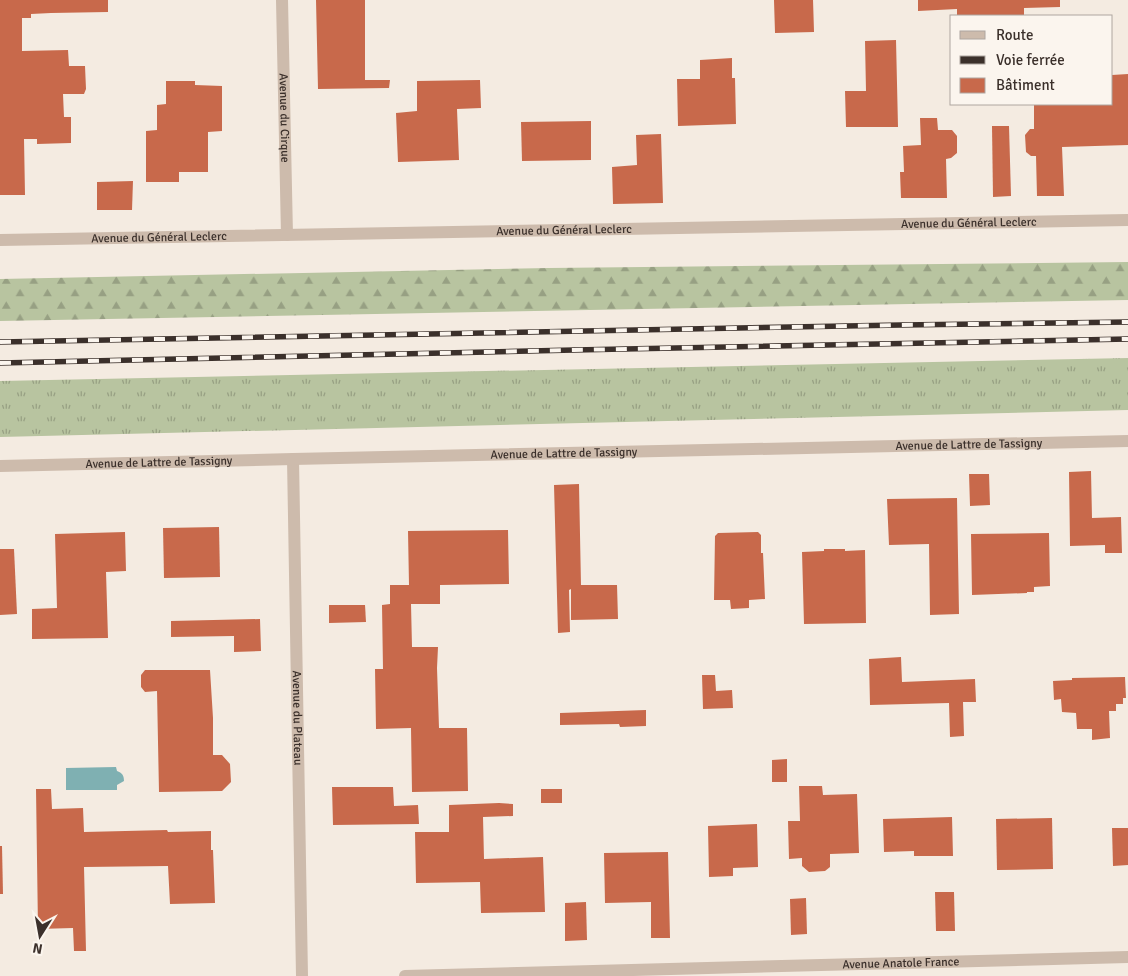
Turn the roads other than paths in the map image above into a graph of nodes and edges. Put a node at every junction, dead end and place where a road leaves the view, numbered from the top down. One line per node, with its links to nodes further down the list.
1 (282, 0): 3 (street, Avenue du Cirque)
2 (1128, 220): 3 (street, Avenue du Général Leclerc)
3 (287, 235): 4 (street, Avenue du Général Leclerc)
4 (0, 240)
5 (1128, 441): 6 (street, Avenue de Lattre de Tassigny)
6 (293, 458): 7 (street, Avenue de Lattre de Tassigny); 9 (street, Avenue du Plateau)
7 (0, 466)
8 (1128, 957): 10 (street, Avenue Anatole France)
9 (302, 976)
10 (405, 976)

